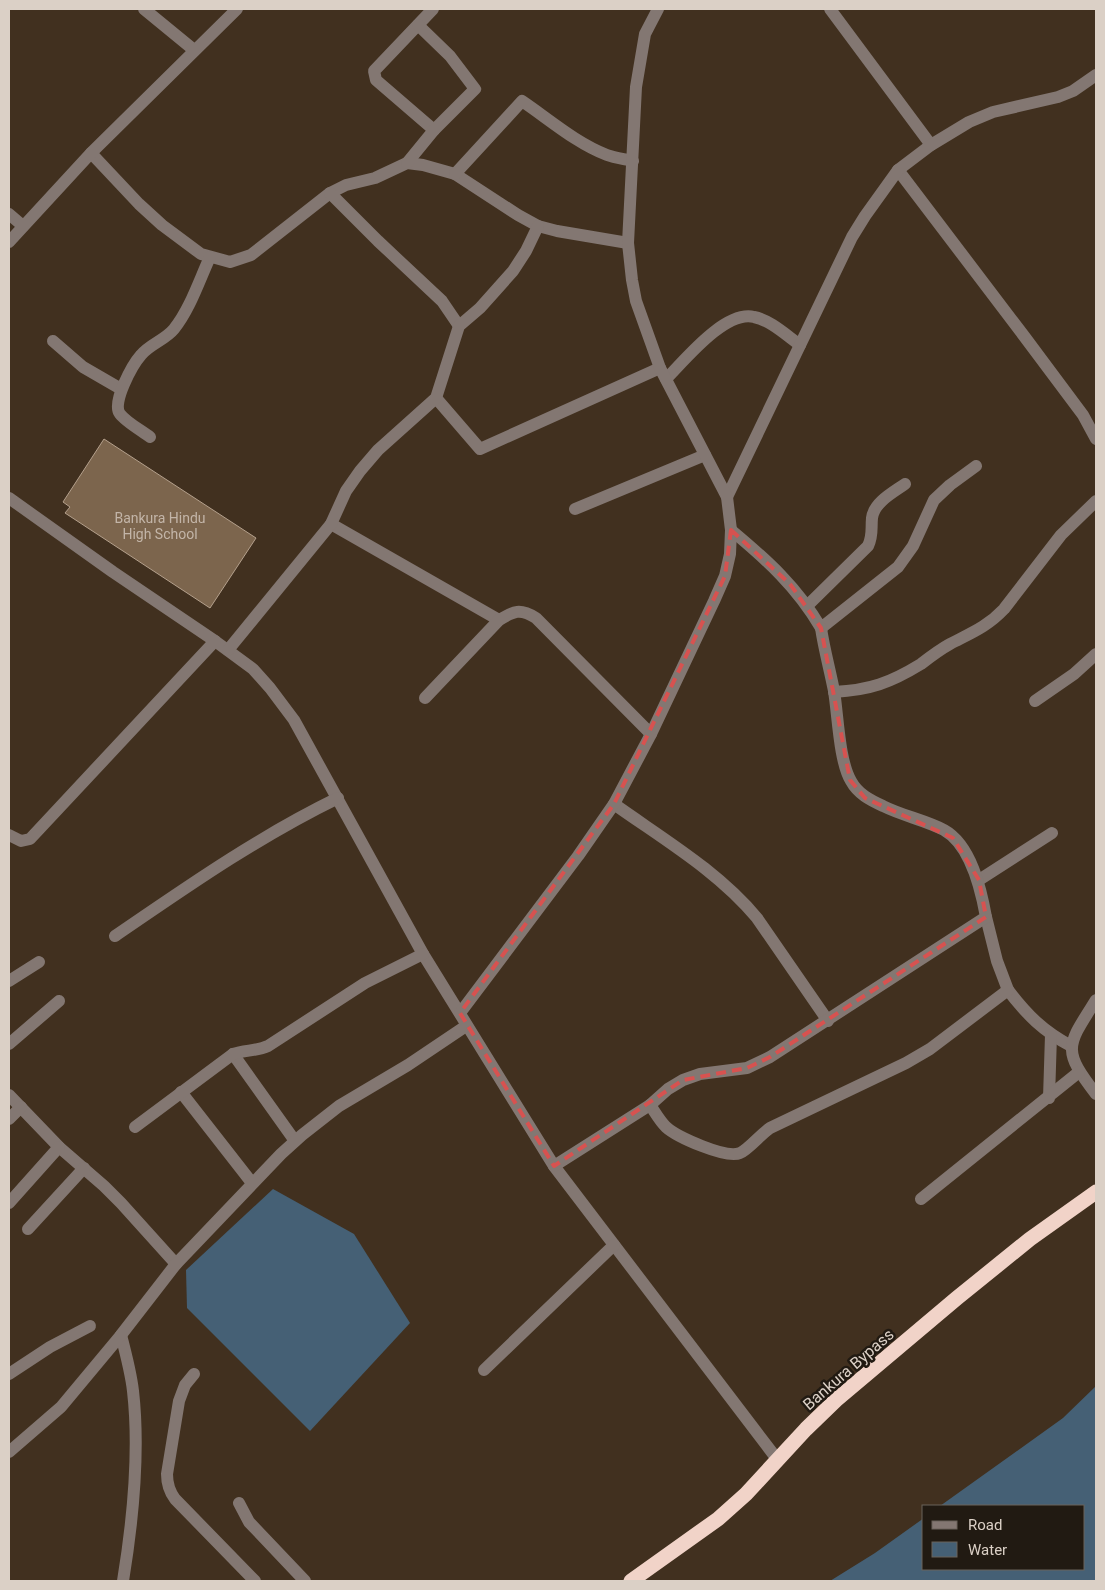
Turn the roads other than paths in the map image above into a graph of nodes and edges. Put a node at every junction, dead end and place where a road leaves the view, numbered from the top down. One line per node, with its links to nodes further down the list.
1 (144, 9): 7 (street)
2 (237, 9): 7 (street)
3 (433, 9): 6 (street)
4 (658, 9): 12 (street)
5 (830, 9): 10 (street)
6 (418, 25): 9 (street); 9 (street)
7 (194, 50): 11 (street)
8 (1096, 75): 10 (street)
9 (434, 130): 13 (street)
10 (931, 145): 14 (street)
11 (92, 153): 18 (street); 22 (street)
12 (633, 161): 15 (street); 21 (street)
13 (407, 163): 15 (street); 16 (street)
14 (898, 170): 25 (street); 30 (street)
15 (455, 174): 19 (street)
16 (330, 193): 22 (street); 23 (street)
17 (9, 214): 18 (street)
18 (23, 226): 20 (street)
19 (538, 226): 21 (street); 23 (street)
20 (9, 242)
21 (628, 243): 26 (street)
22 (210, 257): 27 (street)
23 (458, 326): 28 (street)
24 (52, 341): 27 (street)
25 (800, 345): 26 (street); 34 (street)
26 (663, 374): 28 (street); 31 (street)
27 (122, 389): 29 (street)
28 (436, 398): 38 (street)
29 (150, 437)
30 (1096, 438)
31 (705, 455): 34 (street); 37 (street)
32 (976, 466): 42 (street)
33 (905, 484): 40 (street)
34 (726, 497): 39 (street)
35 (9, 498): 43 (street)
36 (1096, 502): 46 (street)
37 (575, 509)
38 (330, 524): 41 (street); 44 (street)
39 (731, 530): 40 (street); 49 (street)
40 (808, 605): 42 (street)
41 (499, 620): 47 (street); 49 (street)
42 (821, 628): 46 (street)
43 (215, 641): 44 (street); 53 (street)
44 (228, 650): 50 (street)
45 (1096, 654): 48 (street)
46 (834, 692): 54 (street)
47 (425, 698)
48 (1035, 701)
49 (650, 734): 51 (street)
50 (338, 798): 56 (street); 57 (street)
51 (614, 804): 63 (street); 64 (street)
52 (1052, 833): 54 (street)
53 (9, 835)
54 (979, 880): 55 (street)
55 (986, 917): 60 (street); 64 (street)
56 (115, 936)
57 (422, 954): 63 (street); 69 (street)
58 (39, 962): 59 (street)
59 (9, 982)
60 (1008, 990): 66 (street); 75 (street)
61 (1096, 1000): 68 (street)
62 (59, 1001): 67 (street)
63 (460, 1012): 65 (street)
64 (828, 1021): 75 (street)
65 (466, 1026): 79 (street); 81 (street)
66 (1051, 1035): 68 (street); 74 (street)
67 (9, 1044)
68 (1071, 1046): 70 (street)
69 (233, 1054): 71 (street); 79 (street)
70 (1080, 1072): 72 (street); 74 (street)
71 (181, 1092): 78 (street); 83 (street)
72 (1096, 1094)
73 (9, 1095): 76 (street)
74 (1049, 1098): 85 (street)
75 (650, 1105): 81 (street)
76 (21, 1107): 77 (street); 80 (street)
77 (9, 1119)
78 (136, 1127)
79 (295, 1141): 83 (street)
80 (60, 1147): 82 (street); 86 (street)
81 (554, 1166): 88 (street)
82 (84, 1168): 87 (street); 89 (street)
83 (252, 1184): 89 (street)
84 (1096, 1192): 96 (highway, Bankura Bypass)
85 (921, 1199)
86 (9, 1202)
87 (28, 1229)
88 (614, 1245): 92 (street); 96 (street)
89 (176, 1264): 91 (street)
90 (90, 1326): 93 (street)
91 (121, 1335): 95 (street); 98 (street)
92 (484, 1370)
93 (9, 1374)
94 (194, 1374): 99 (street)
95 (9, 1452)
96 (777, 1459): 101 (highway, Bankura Bypass)
97 (239, 1503): 100 (street)
98 (123, 1581)
99 (255, 1581)
100 (305, 1581)
101 (631, 1581)

